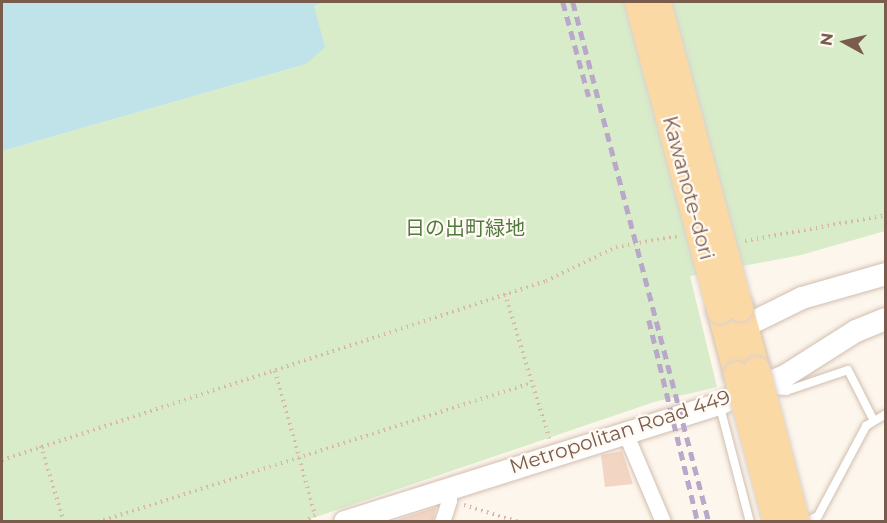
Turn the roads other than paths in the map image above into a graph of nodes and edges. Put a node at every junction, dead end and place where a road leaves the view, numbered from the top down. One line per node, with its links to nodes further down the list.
1 (638, 2): 5 (main road, Kawanote-dori, bridge)
2 (658, 2): 5 (main road, Kawanote-dori, bridge)
3 (885, 274): 5 (main road)
4 (885, 319): 6 (main road, Metropolitan Road 449)
5 (733, 320): 6 (main road, Kawanote-dori)
6 (749, 377): 7 (main road, Metropolitan Road 449); 9 (lane); 16 (main road, bridge); 17 (main road, bridge)
7 (719, 404): 10 (main road, Metropolitan Road 449); 15 (lane)
8 (885, 414): 9 (lane)
9 (873, 419): 18 (lane)
10 (624, 430): 11 (main road, Metropolitan Road 449); 14 (street)
11 (447, 494): 12 (main road, Metropolitan Road 449); 13 (street)
12 (345, 522)
13 (442, 522)
14 (663, 522)
15 (750, 522)
16 (776, 522)
17 (797, 522)
18 (805, 522)

